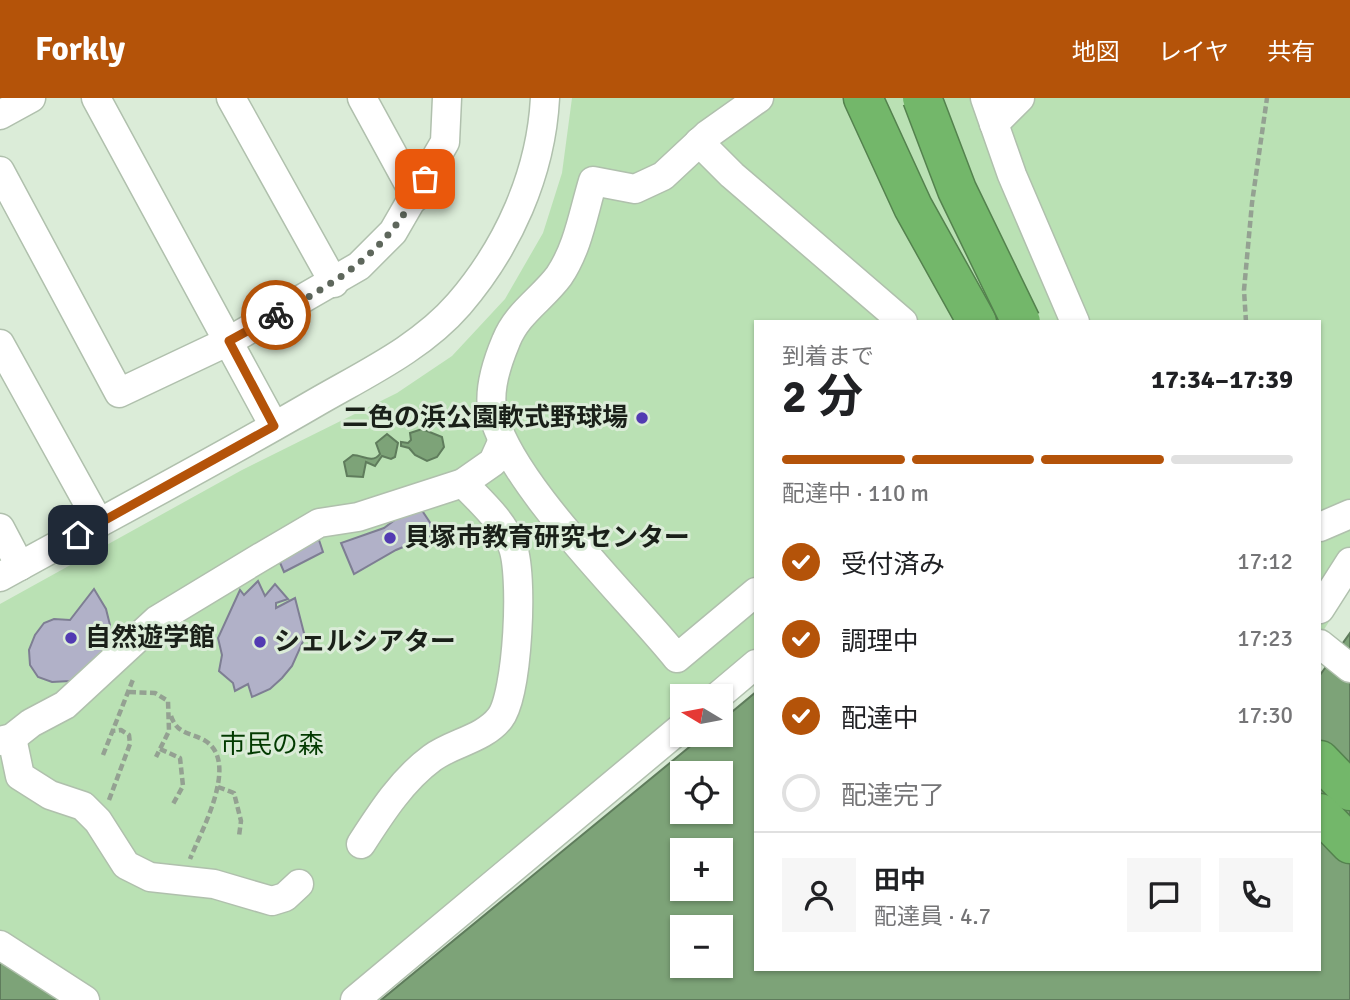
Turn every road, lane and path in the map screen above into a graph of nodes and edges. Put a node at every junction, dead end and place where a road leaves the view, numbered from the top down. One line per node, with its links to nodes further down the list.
1 (31, 98): 15 (street)
2 (96, 98): 27 (street)
3 (231, 98): 19 (street)
4 (362, 98): 18 (street)
5 (447, 98): 18 (street)
6 (545, 98): 29 (street)
7 (759, 98): 16 (street)
8 (863, 98): 21 (highway)
9 (882, 98): 22 (highway)
10 (922, 98): 23 (highway, bridge)
11 (948, 98): 24 (highway)
12 (1020, 98): 14 (street)
13 (1267, 98): 26 (path)
14 (989, 111): 25 (street)
15 (0, 115)
16 (699, 142): 20 (street); 30 (street)
17 (0, 171): 27 (street)
18 (416, 197): 19 (street)
19 (334, 283): 27 (street)
20 (901, 320)
21 (977, 320)
22 (977, 320)
23 (1019, 320)
24 (1034, 320)
25 (1074, 320)
26 (1246, 320)
27 (229, 341): 29 (street)
28 (0, 344): 33 (street)
29 (274, 426): 33 (street)
30 (502, 442): 31 (street); 38 (street)
31 (463, 483): 40 (street); 60 (street)
32 (1350, 514): 34 (street)
33 (99, 523): 37 (street)
34 (1321, 527)
35 (0, 528): 37 (street)
36 (1350, 562): 39 (street)
37 (10, 571)
38 (754, 594)
39 (1321, 607)
40 (141, 635): 45 (path); 49 (street)
41 (1321, 645): 43 (street)
42 (754, 666): 44 (street)
43 (1350, 668)
44 (732, 684)
45 (129, 692): 46 (path); 47 (path)
46 (171, 716): 50 (path); 54 (path)
47 (113, 731): 51 (path); 58 (path)
48 (670, 737): 66 (street)
49 (6, 739): 58 (street)
50 (160, 749): 52 (path); 56 (path)
51 (103, 755)
52 (156, 757)
53 (1321, 761): 55 (highway)
54 (218, 787): 59 (path); 62 (path)
55 (1350, 791)
56 (173, 804)
57 (1321, 814): 61 (highway)
58 (98, 821): 62 (street)
59 (239, 836)
60 (361, 844)
61 (1350, 844)
62 (180, 882): 63 (street)
63 (299, 884)
64 (0, 945): 65 (street)
65 (85, 1000)
66 (355, 1000)

